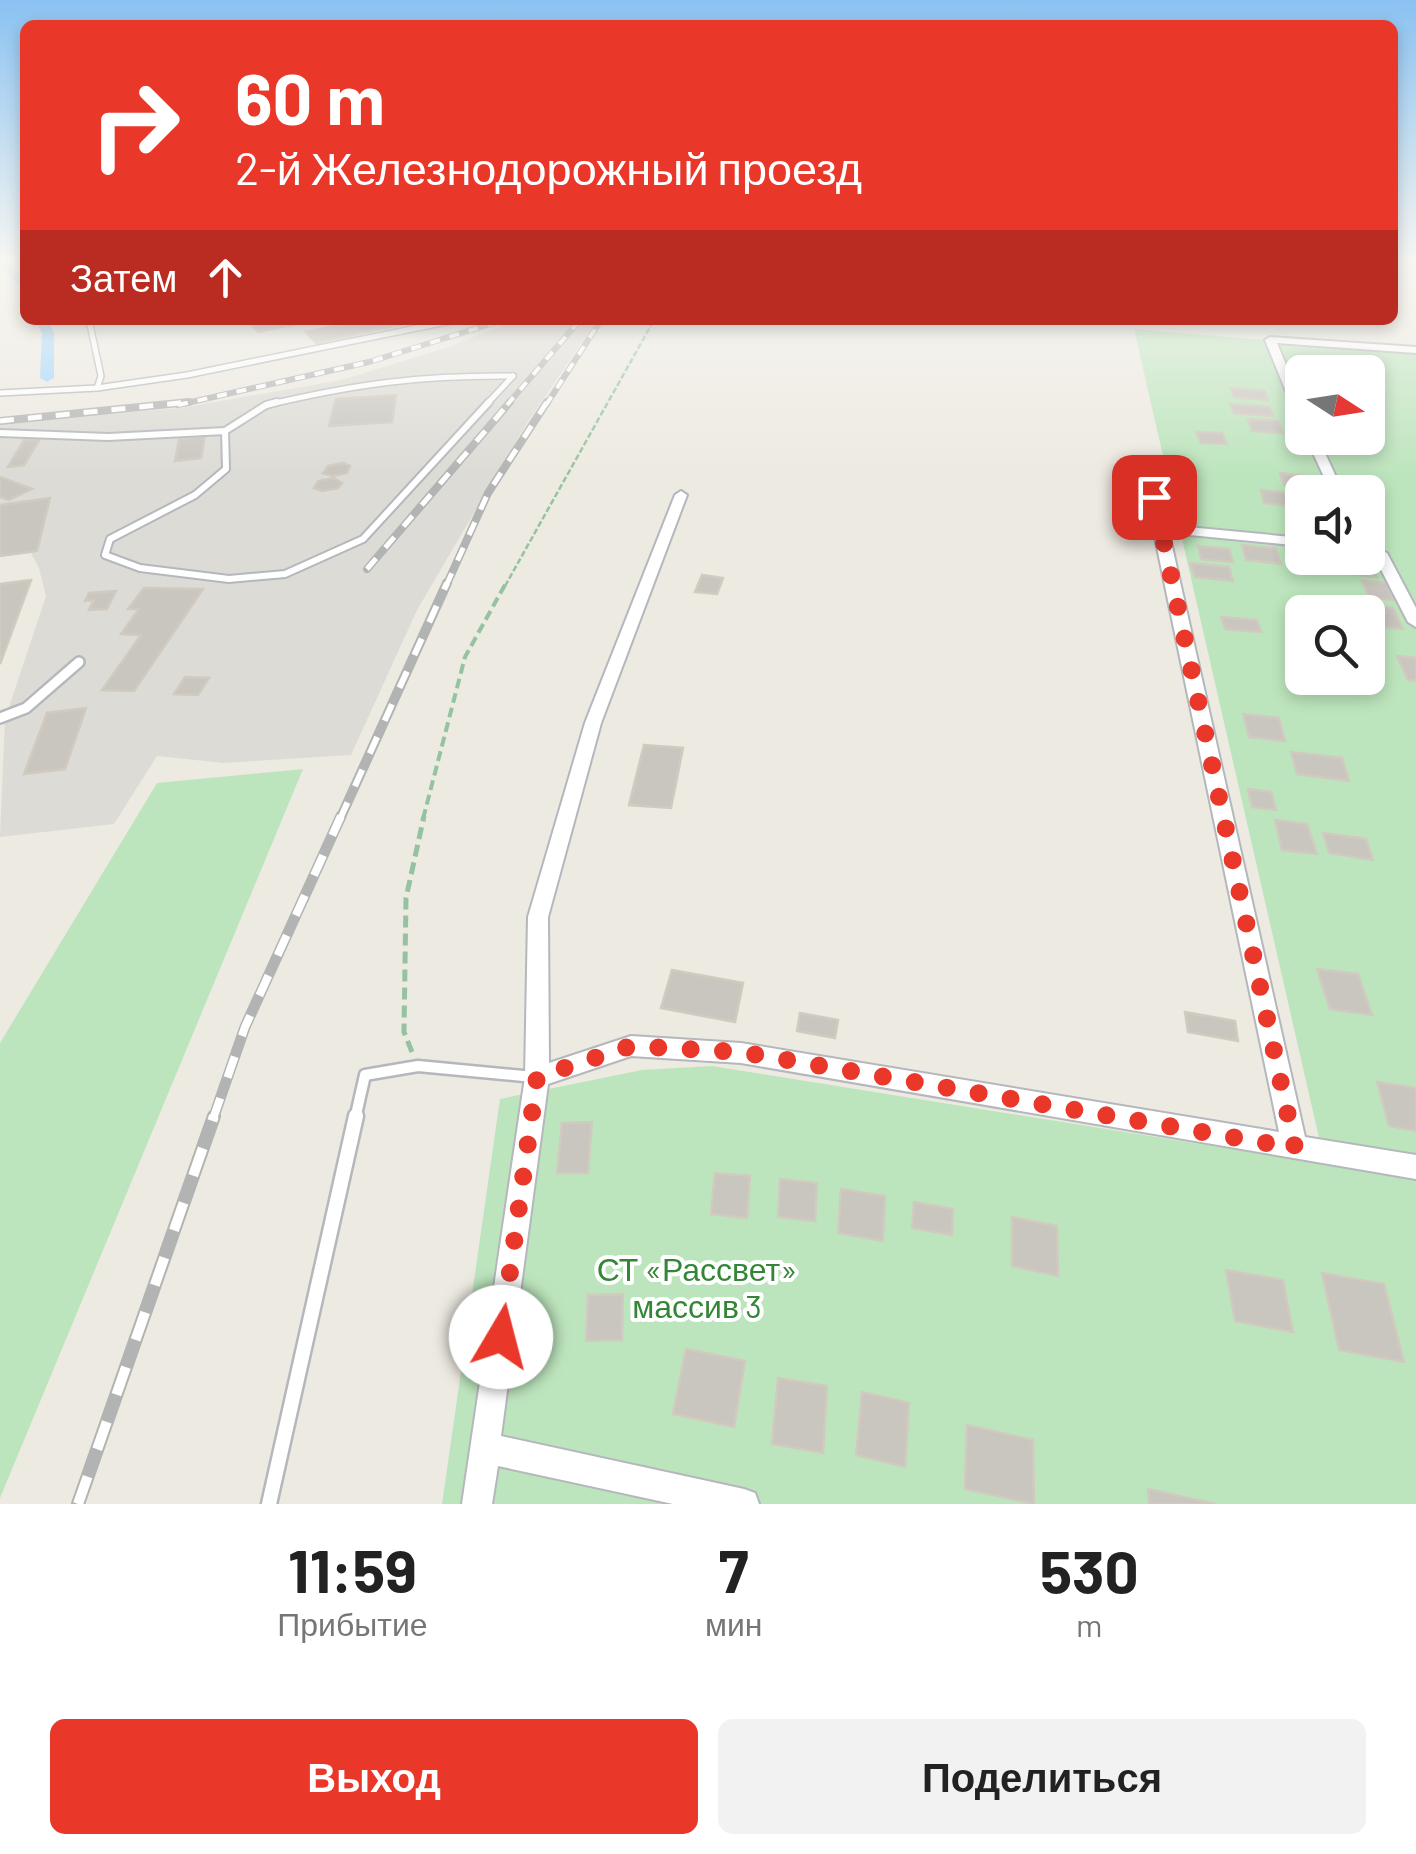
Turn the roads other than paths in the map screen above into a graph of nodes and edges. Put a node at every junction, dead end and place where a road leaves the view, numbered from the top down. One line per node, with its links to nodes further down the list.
1 (92, 333): 6 (lane)
2 (392, 333): 6 (lane)
3 (1410, 349): 4 (street); 5 (street)
4 (1416, 368)
5 (1285, 376)
6 (97, 388): 7 (lane)
7 (0, 393)
8 (225, 431): 8 (lane); 9 (lane)
9 (0, 433)
10 (680, 495): 18 (street)
11 (1154, 497): 12 (street)
12 (1160, 528): 13 (street); 19 (street)
13 (1285, 540)
14 (1385, 571): 15 (street)
15 (1416, 622)
16 (79, 662): 17 (lane)
17 (0, 718)
18 (537, 1077): 19 (street); 21 (street); 22 (lane)
19 (1295, 1148): 20 (street)
20 (1416, 1167)
21 (486, 1448): 23 (street); 24 (street)
22 (269, 1504)
23 (477, 1504)
24 (744, 1504)

